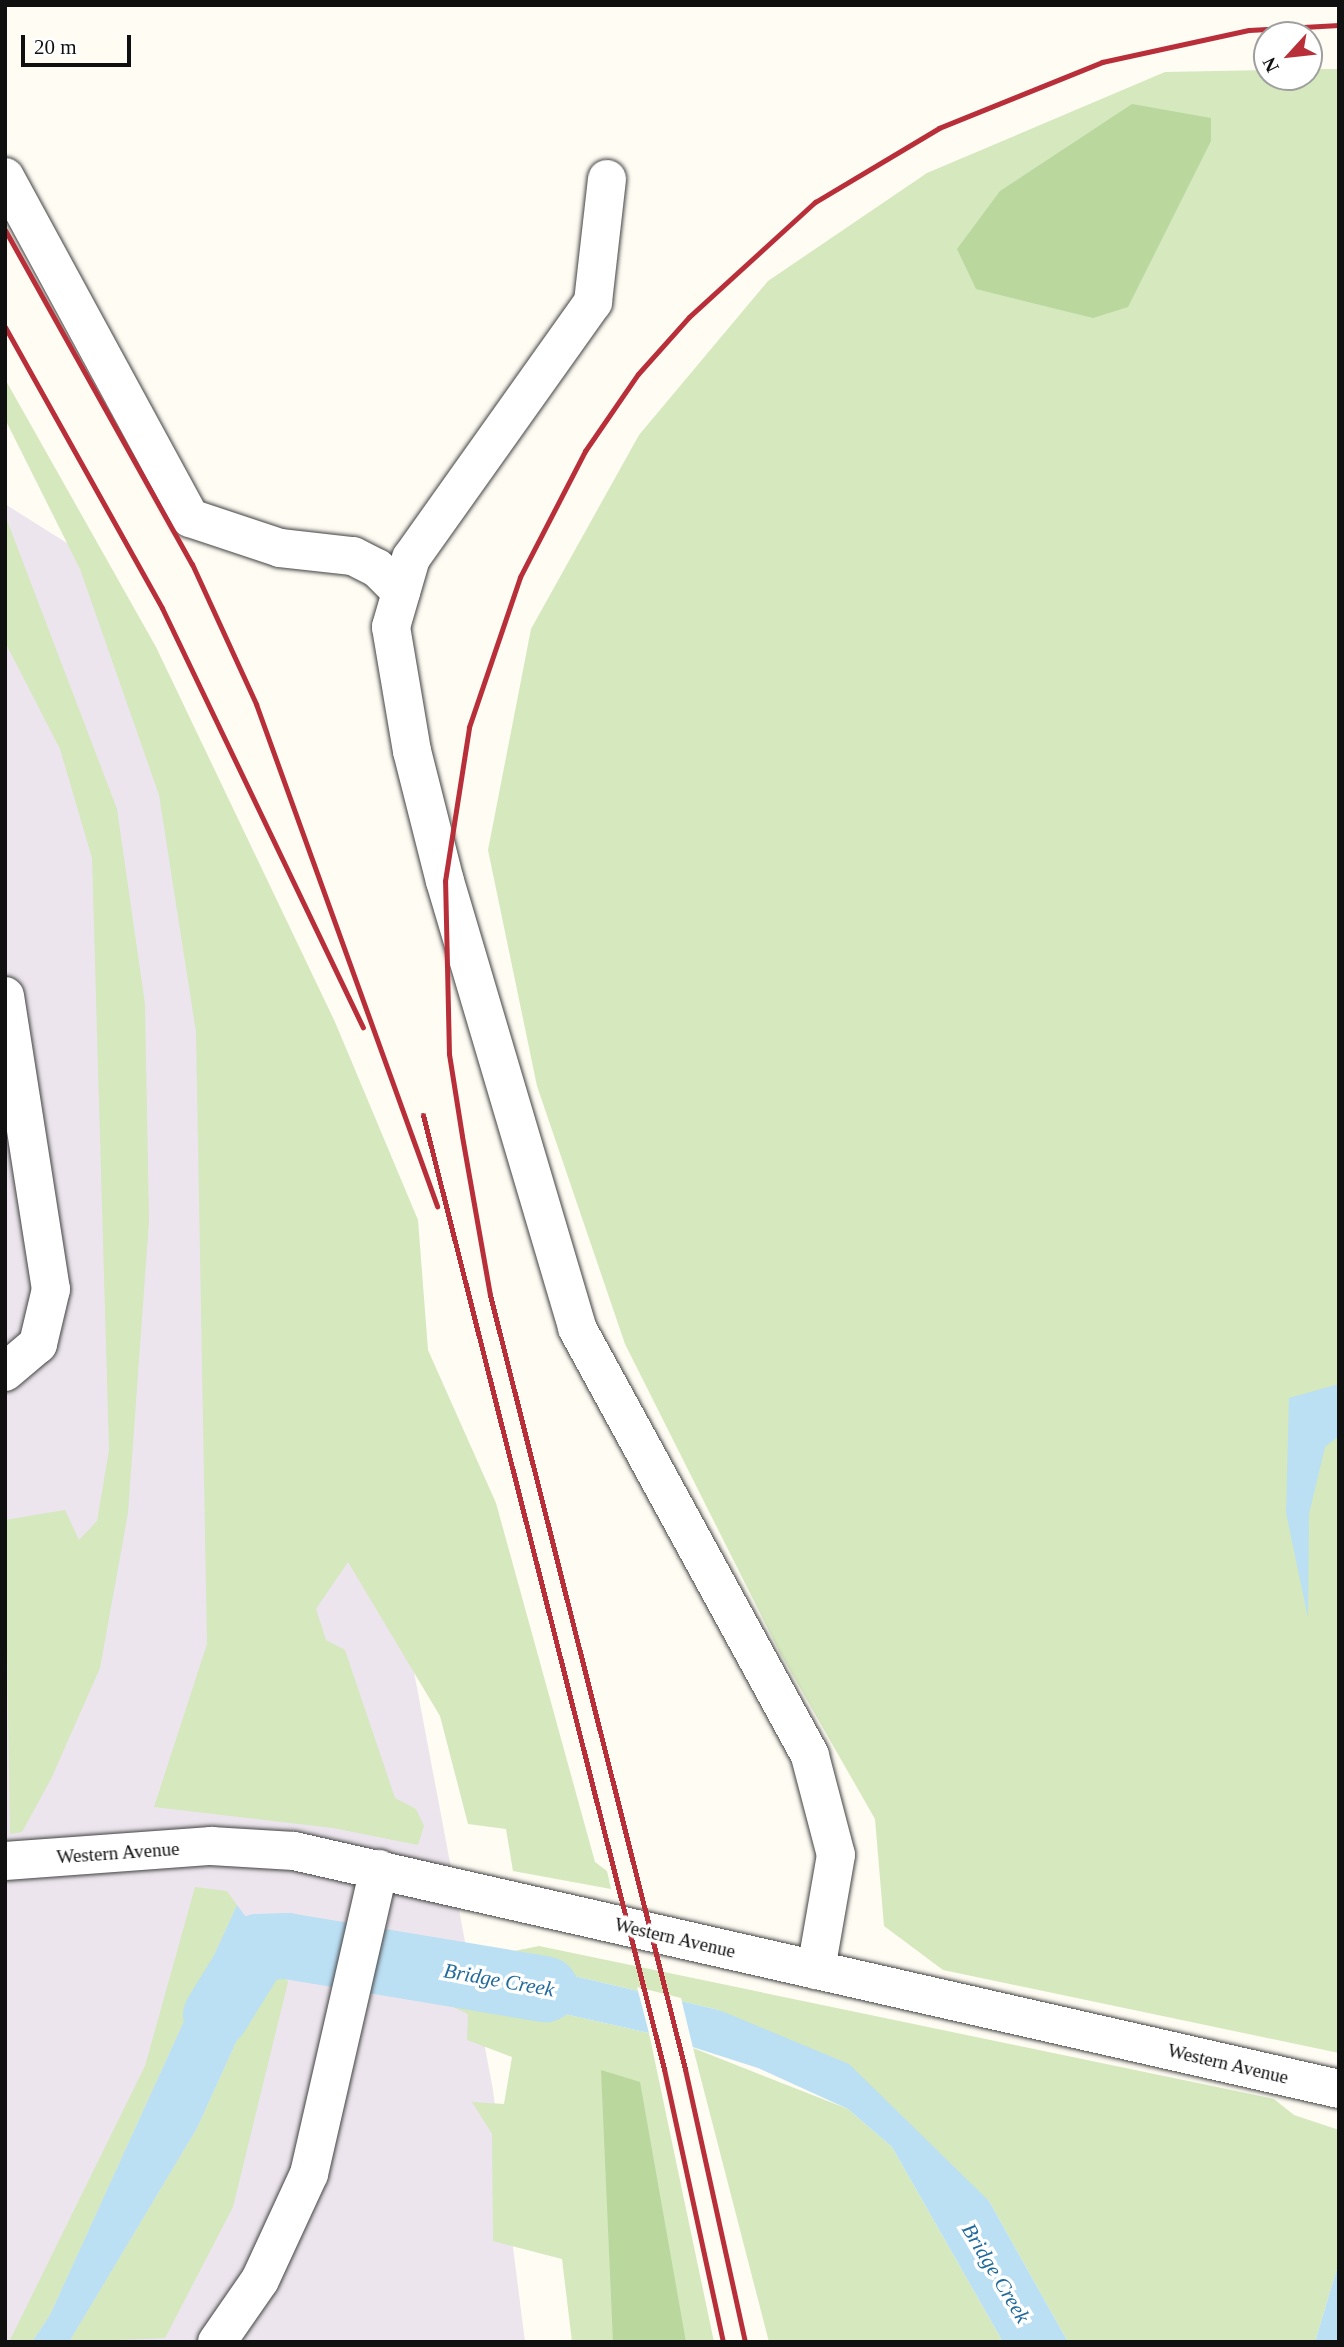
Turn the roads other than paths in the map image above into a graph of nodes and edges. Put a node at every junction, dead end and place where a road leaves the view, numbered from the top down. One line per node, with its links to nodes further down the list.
1 (5, 177): 3 (street)
2 (607, 178): 3 (street)
3 (401, 592): 8 (street)
4 (5, 996): 5 (street)
5 (5, 1372)
6 (5, 1861): 7 (street, Western Avenue)
7 (379, 1869): 8 (street, Western Avenue); 10 (street)
8 (816, 1970): 9 (street, Western Avenue)
9 (1339, 2089)
10 (217, 2342)

